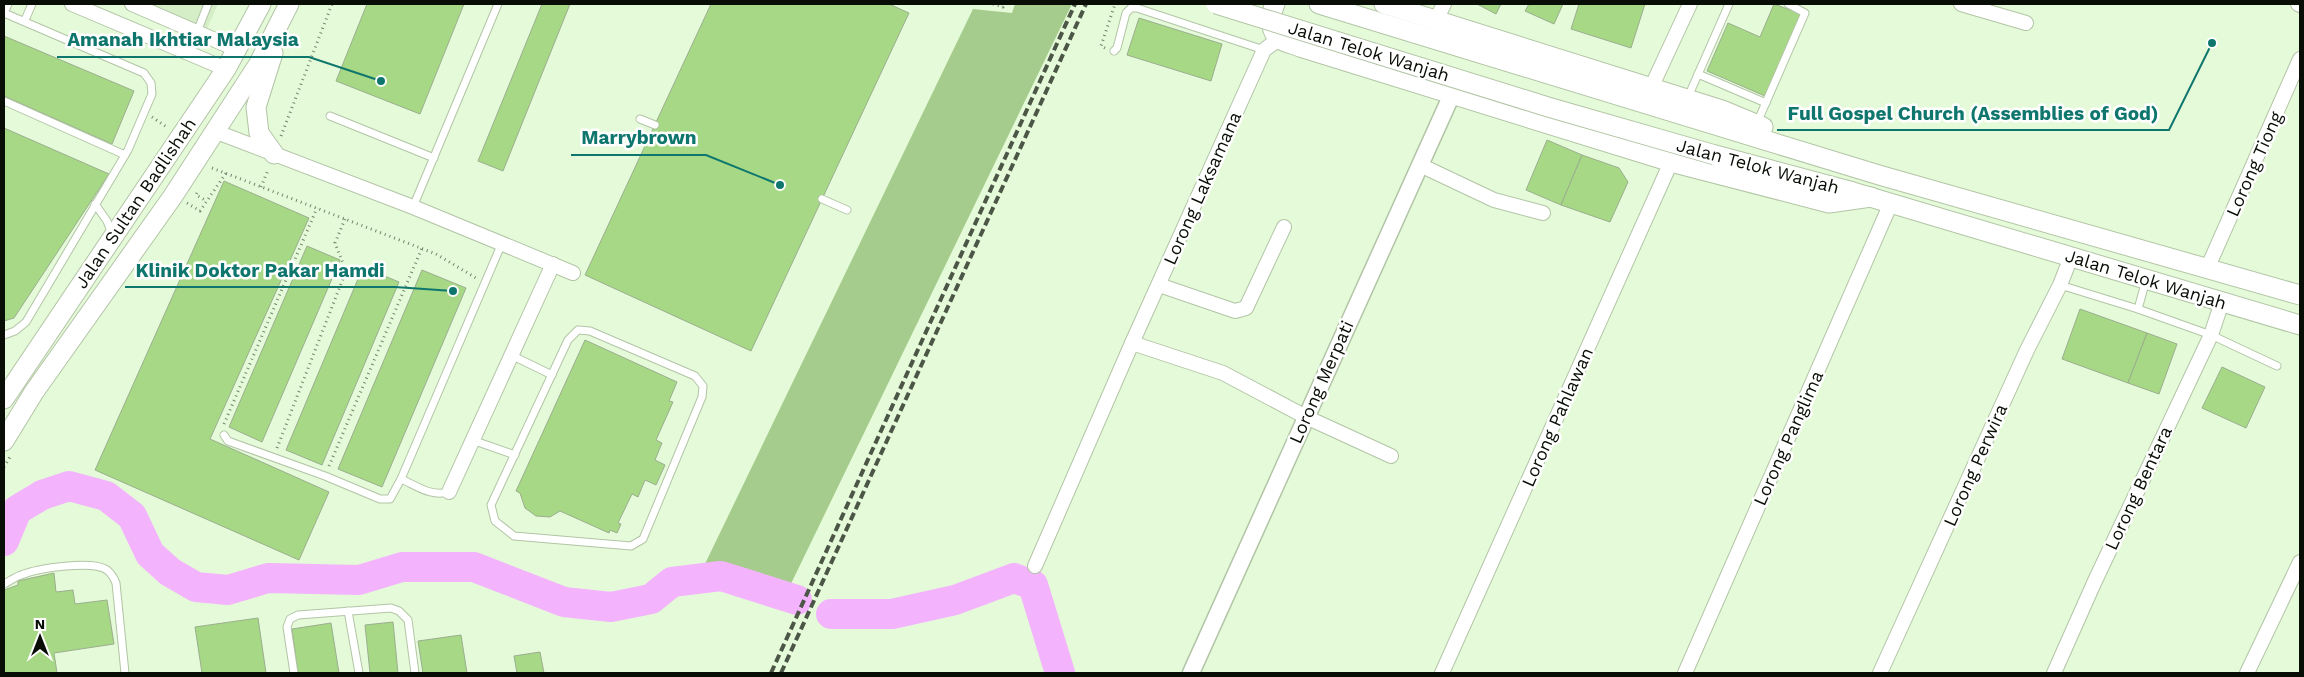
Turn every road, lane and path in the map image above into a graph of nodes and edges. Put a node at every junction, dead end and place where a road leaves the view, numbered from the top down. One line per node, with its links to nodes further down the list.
1 (8, 4): 22 (lane)
2 (32, 4): 23 (lane)
3 (72, 4): 32 (street)
4 (132, 4): 25 (street)
5 (208, 4): 25 (lane)
6 (261, 4): 28 (main road, Jalan Sultan Badlishah)
7 (289, 4): 43 (main road, Jalan Sultan Badlishah); 44 (main road)
8 (332, 4): 44 (path)
9 (498, 4): 46 (lane)
10 (993, 4): 11 (path)
11 (1004, 4)
12 (1115, 4): 27 (path)
13 (1216, 4): 54 (main road, Jalan Telok Wanjah, bridge)
14 (1275, 4): 26 (main road)
15 (1319, 4): 51 (main road, Jalan Telok Wanjah)
16 (1384, 4): 21 (main road)
17 (1690, 4): 34 (street)
18 (1729, 4): 33 (lane)
19 (1788, 4): 38 (lane)
20 (1961, 4): 24 (street)
21 (1440, 12): 34 (main road)
22 (4, 13): 23 (lane)
23 (25, 20): 45 (lane)
24 (2026, 23)
25 (197, 32): 28 (street)
26 (1279, 39): 29 (street, Lorong Laksamana); 35 (main road)
27 (1101, 46)
28 (238, 50): 32 (main road, Jalan Sultan Badlishah)
29 (1264, 50): 30 (lane); 75 (street, Lorong Laksamana)
30 (1114, 51)
31 (2300, 59): 71 (street, Lorong Tiong)
32 (226, 69): 66 (main road, Jalan Sultan Badlishah)
33 (1698, 74): 36 (lane); 38 (lane)
34 (1651, 88): 36 (main road)
35 (1453, 92): 47 (main road); 48 (street, Lorong Merpati)
36 (1688, 99): 41 (main road)
37 (4, 101): 45 (lane)
38 (1766, 104): 41 (lane)
39 (330, 116): 46 (lane)
40 (640, 119): 42 (lane)
41 (1756, 124): 51 (main road)
42 (654, 125)
43 (214, 132): 44 (street); 91 (main road, Jalan Sultan Badlishah)
44 (274, 154): 52 (path); 60 (street)
45 (125, 155): 59 (lane)
46 (434, 158): 60 (lane)
47 (1671, 162): 54 (main road); 107 (street, Lorong Pahlawan)
48 (1420, 165): 63 (street); 88 (street, Lorong Merpati)
49 (207, 166): 50 (path)
50 (226, 173): 52 (path); 57 (path)
51 (1879, 175): 71 (main road, Jalan Telok Wanjah)
52 (261, 187): 61 (path)
53 (200, 189): 57 (path)
54 (1871, 197): 58 (main road, Jalan Telok Wanjah)
55 (822, 199): 62 (lane)
56 (182, 200): 57 (path)
57 (207, 201)
58 (1891, 203): 69 (main road, Jalan Telok Wanjah); 108 (street, Lorong Panglima)
59 (95, 204): 66 (lane); 81 (lane)
60 (414, 207): 67 (street)
61 (317, 208): 64 (path); 89 (path)
62 (846, 210)
63 (1543, 213)
64 (345, 219): 68 (path); 94 (path)
65 (1284, 227): 75 (street)
66 (112, 237): 87 (main road, Jalan Sultan Badlishah)
67 (502, 242): 70 (street); 74 (lane)
68 (422, 248): 74 (path); 95 (path)
69 (2071, 257): 73 (main road, Jalan Telok Wanjah); 76 (street, Lorong Perwira)
70 (553, 264): 72 (street); 84 (street)
71 (2207, 268): 77 (main road, Jalan Telok Wanjah)
72 (573, 273)
73 (2147, 279): 78 (main road, Jalan Telok Wanjah); 79 (lane)
74 (485, 281): 96 (lane)
75 (1159, 285): 83 (street, Lorong Laksamana)
76 (2060, 285): 79 (lane); 109 (street, Lorong Perwira)
77 (2300, 295)
78 (2222, 302): 80 (main road, Jalan Telok Wanjah); 82 (street, Lorong Bentara)
79 (2138, 309): 82 (lane)
80 (2300, 325)
81 (4, 335)
82 (2211, 335): 85 (lane); 110 (street, Lorong Bentara)
83 (1132, 344): 88 (street); 99 (street, Lorong Laksamana)
84 (511, 355): 86 (lane); 90 (street)
85 (2277, 366)
86 (552, 375): 92 (lane); 92 (lane)
87 (6, 392)
88 (1306, 417): 93 (street); 106 (street, Lorong Merpati)
89 (224, 435): 94 (lane)
90 (472, 440): 92 (lane); 97 (street)
91 (4, 441)
92 (514, 455)
93 (1391, 456)
94 (274, 458): 95 (lane)
95 (325, 476): 96 (lane)
96 (401, 479): 97 (lane)
97 (449, 492)
98 (2300, 562): 111 (street)
99 (1035, 566)
100 (4, 584): 102 (lane)
101 (348, 611): 103 (lane); 104 (lane); 105 (lane)
102 (125, 673)
103 (294, 673)
104 (358, 673)
105 (415, 673)
106 (1191, 673)
107 (1442, 673)
108 (1685, 673)
109 (1880, 673)
110 (2054, 673)
111 (2247, 673)

